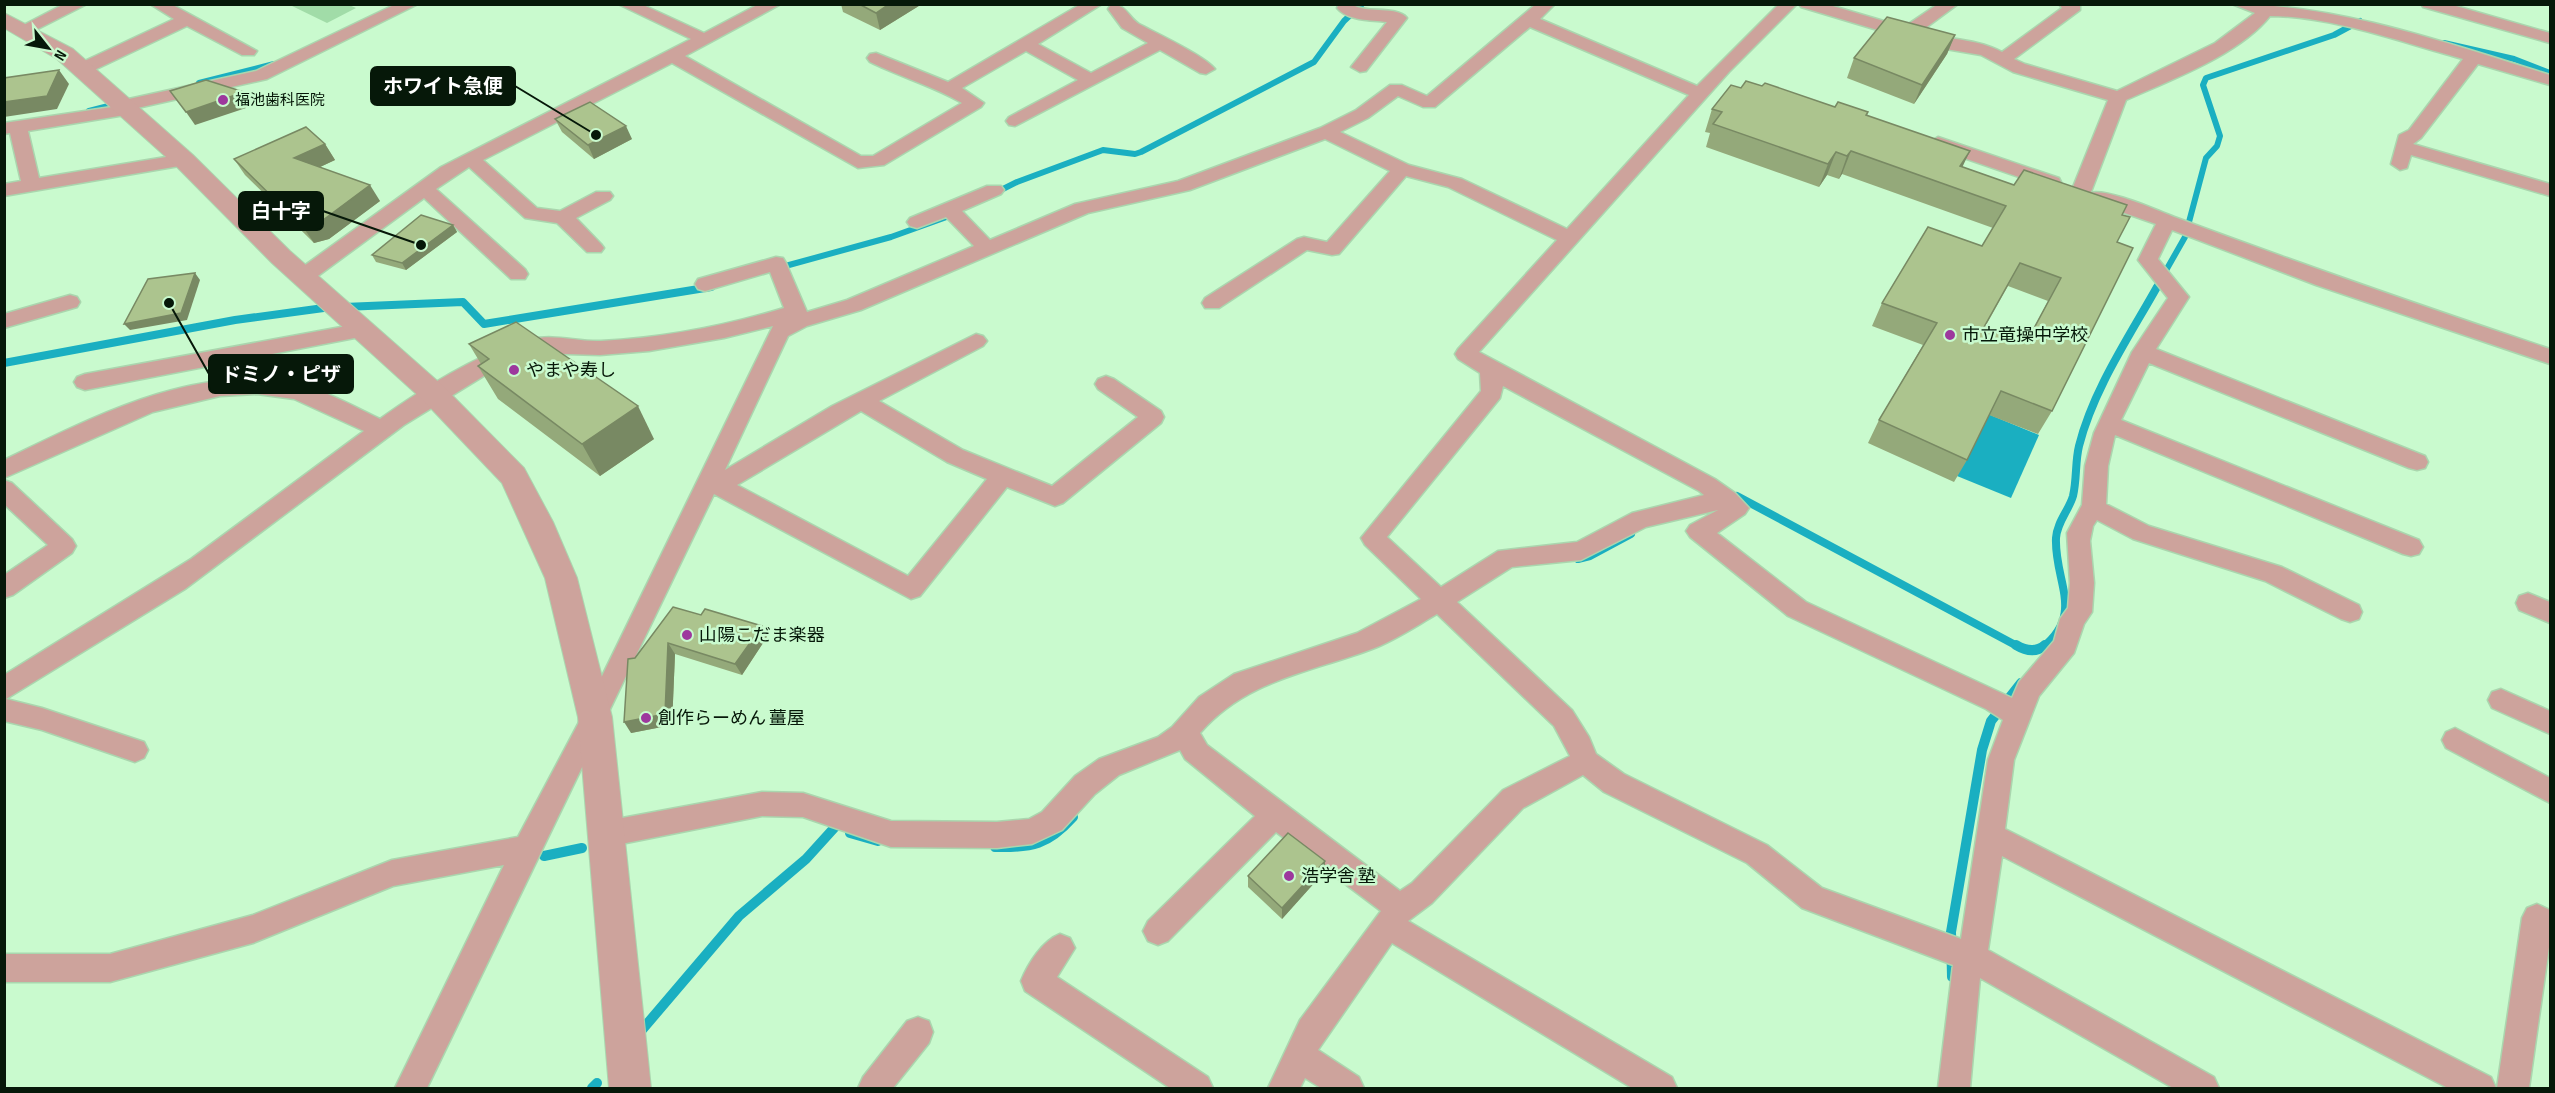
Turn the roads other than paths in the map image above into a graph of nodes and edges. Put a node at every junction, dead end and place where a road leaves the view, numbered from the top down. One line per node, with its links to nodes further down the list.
1 (79, 4): 23 (street)
2 (158, 4): 21 (street)
3 (410, 4): 42 (street)
4 (626, 4): 26 (street)
5 (772, 4): 26 (street)
6 (1094, 4): 28 (street)
7 (1547, 4): 22 (street)
8 (1789, 4): 40 (street)
9 (1807, 4): 24 (street)
10 (1950, 4): 24 (street)
11 (2067, 4): 33 (street)
12 (2241, 4): 20 (street)
13 (2301, 4): 14 (street)
14 (2362, 4)
15 (2429, 4): 18 (street)
16 (1134, 5): 17 (street)
17 (1107, 7): 27 (street)
18 (2466, 9): 25 (street)
19 (1352, 10): 34 (street)
20 (2265, 11): 31 (street); 41 (street)
21 (188, 19): 29 (street); 35 (street)
22 (1529, 20): 40 (street); 45 (street)
23 (14, 24): 35 (street)
24 (1907, 33): 33 (street)
25 (2550, 38)
26 (705, 39): 30 (street)
27 (1162, 42): 36 (street); 37 (street)
28 (1026, 44): 37 (street); 39 (street)
29 (248, 51)
30 (673, 56): 39 (street); 47 (street)
31 (2474, 57): 38 (street); 54 (street)
32 (876, 58): 39 (street)
33 (2002, 59): 41 (street)
34 (1360, 67)
35 (82, 69): 42 (street)
36 (1206, 69)
37 (1090, 80): 43 (street)
38 (2550, 80)
39 (949, 88)
40 (1701, 94): 61 (street)
41 (2118, 97): 55 (street)
42 (120, 105): 44 (street); 48 (street)
43 (1014, 121)
44 (11, 128): 50 (street)
45 (1326, 132): 49 (street); 63 (street)
46 (1938, 143): 55 (street)
47 (471, 159): 51 (street); 58 (street)
48 (184, 160): 50 (street); 65 (street)
49 (1402, 169): 61 (street); 68 (street)
50 (31, 186): 52 (street)
51 (424, 188): 64 (street); 65 (street)
52 (4, 190)
53 (994, 190): 57 (street)
54 (2550, 190)
55 (2081, 192): 60 (street)
56 (603, 196): 58 (street)
57 (952, 212): 59 (street); 63 (street)
58 (563, 217): 62 (street)
59 (917, 222)
60 (2182, 226): 73 (street); 74 (street)
61 (1569, 238): 75 (street)
62 (594, 248)
63 (987, 248): 70 (street)
64 (518, 274)
65 (304, 276): 69 (street)
66 (705, 284): 70 (street)
67 (70, 302): 71 (street)
68 (1212, 303)
69 (347, 315): 76 (street); 78 (street)
70 (798, 316): 78 (street); 85 (street)
71 (4, 321)
72 (976, 341): 79 (street)
73 (2143, 352): 80 (street); 82 (street)
74 (2550, 357)
75 (1490, 369): 87 (street); 91 (street)
76 (85, 382)
77 (1106, 384): 84 (street)
78 (433, 393): 81 (street); 99 (street)
79 (862, 401): 84 (street); 85 (street)
80 (2110, 424): 88 (street); 89 (street)
81 (382, 430): 83 (street); 95 (street)
82 (2417, 462)
83 (4, 470)
84 (1003, 475): 85 (street)
85 (712, 485): 99 (street)
86 (4, 489): 90 (street)
87 (1727, 499): 91 (street); 97 (street)
88 (2094, 508): 93 (street); 97 (street)
89 (2411, 547)
90 (4, 588)
91 (1438, 602): 101 (street); 104 (street)
92 (2528, 603): 94 (street)
93 (2350, 612)
94 (2550, 613)
95 (4, 689)
96 (2500, 699): 100 (street)
97 (2007, 708): 108 (street)
98 (4, 710): 103 (street)
99 (595, 717): 107 (street); 109 (street)
100 (2550, 723)
101 (1181, 735): 106 (street); 107 (street)
102 (2455, 740): 105 (street)
103 (135, 750)
104 (1585, 761): 110 (street); 114 (street)
105 (2550, 791)
106 (1275, 815): 110 (street); 112 (street)
107 (606, 834): 119 (street)
108 (1991, 836): 114 (street); 127 (street)
109 (527, 848): 115 (street); 118 (street)
110 (1394, 916): 117 (street); 124 (street)
111 (2550, 926): 128 (street)
112 (1158, 931)
113 (1060, 948): 121 (street)
114 (1960, 953): 125 (street); 126 (street)
115 (4, 968)
116 (918, 1032): 120 (street)
117 (1299, 1056): 122 (street); 123 (street)
118 (411, 1089)
119 (630, 1089)
120 (874, 1089)
121 (1197, 1089)
122 (1284, 1089)
123 (1348, 1089)
124 (1661, 1089)
125 (1954, 1089)
126 (2203, 1089)
127 (2480, 1089)
128 (2513, 1089)

